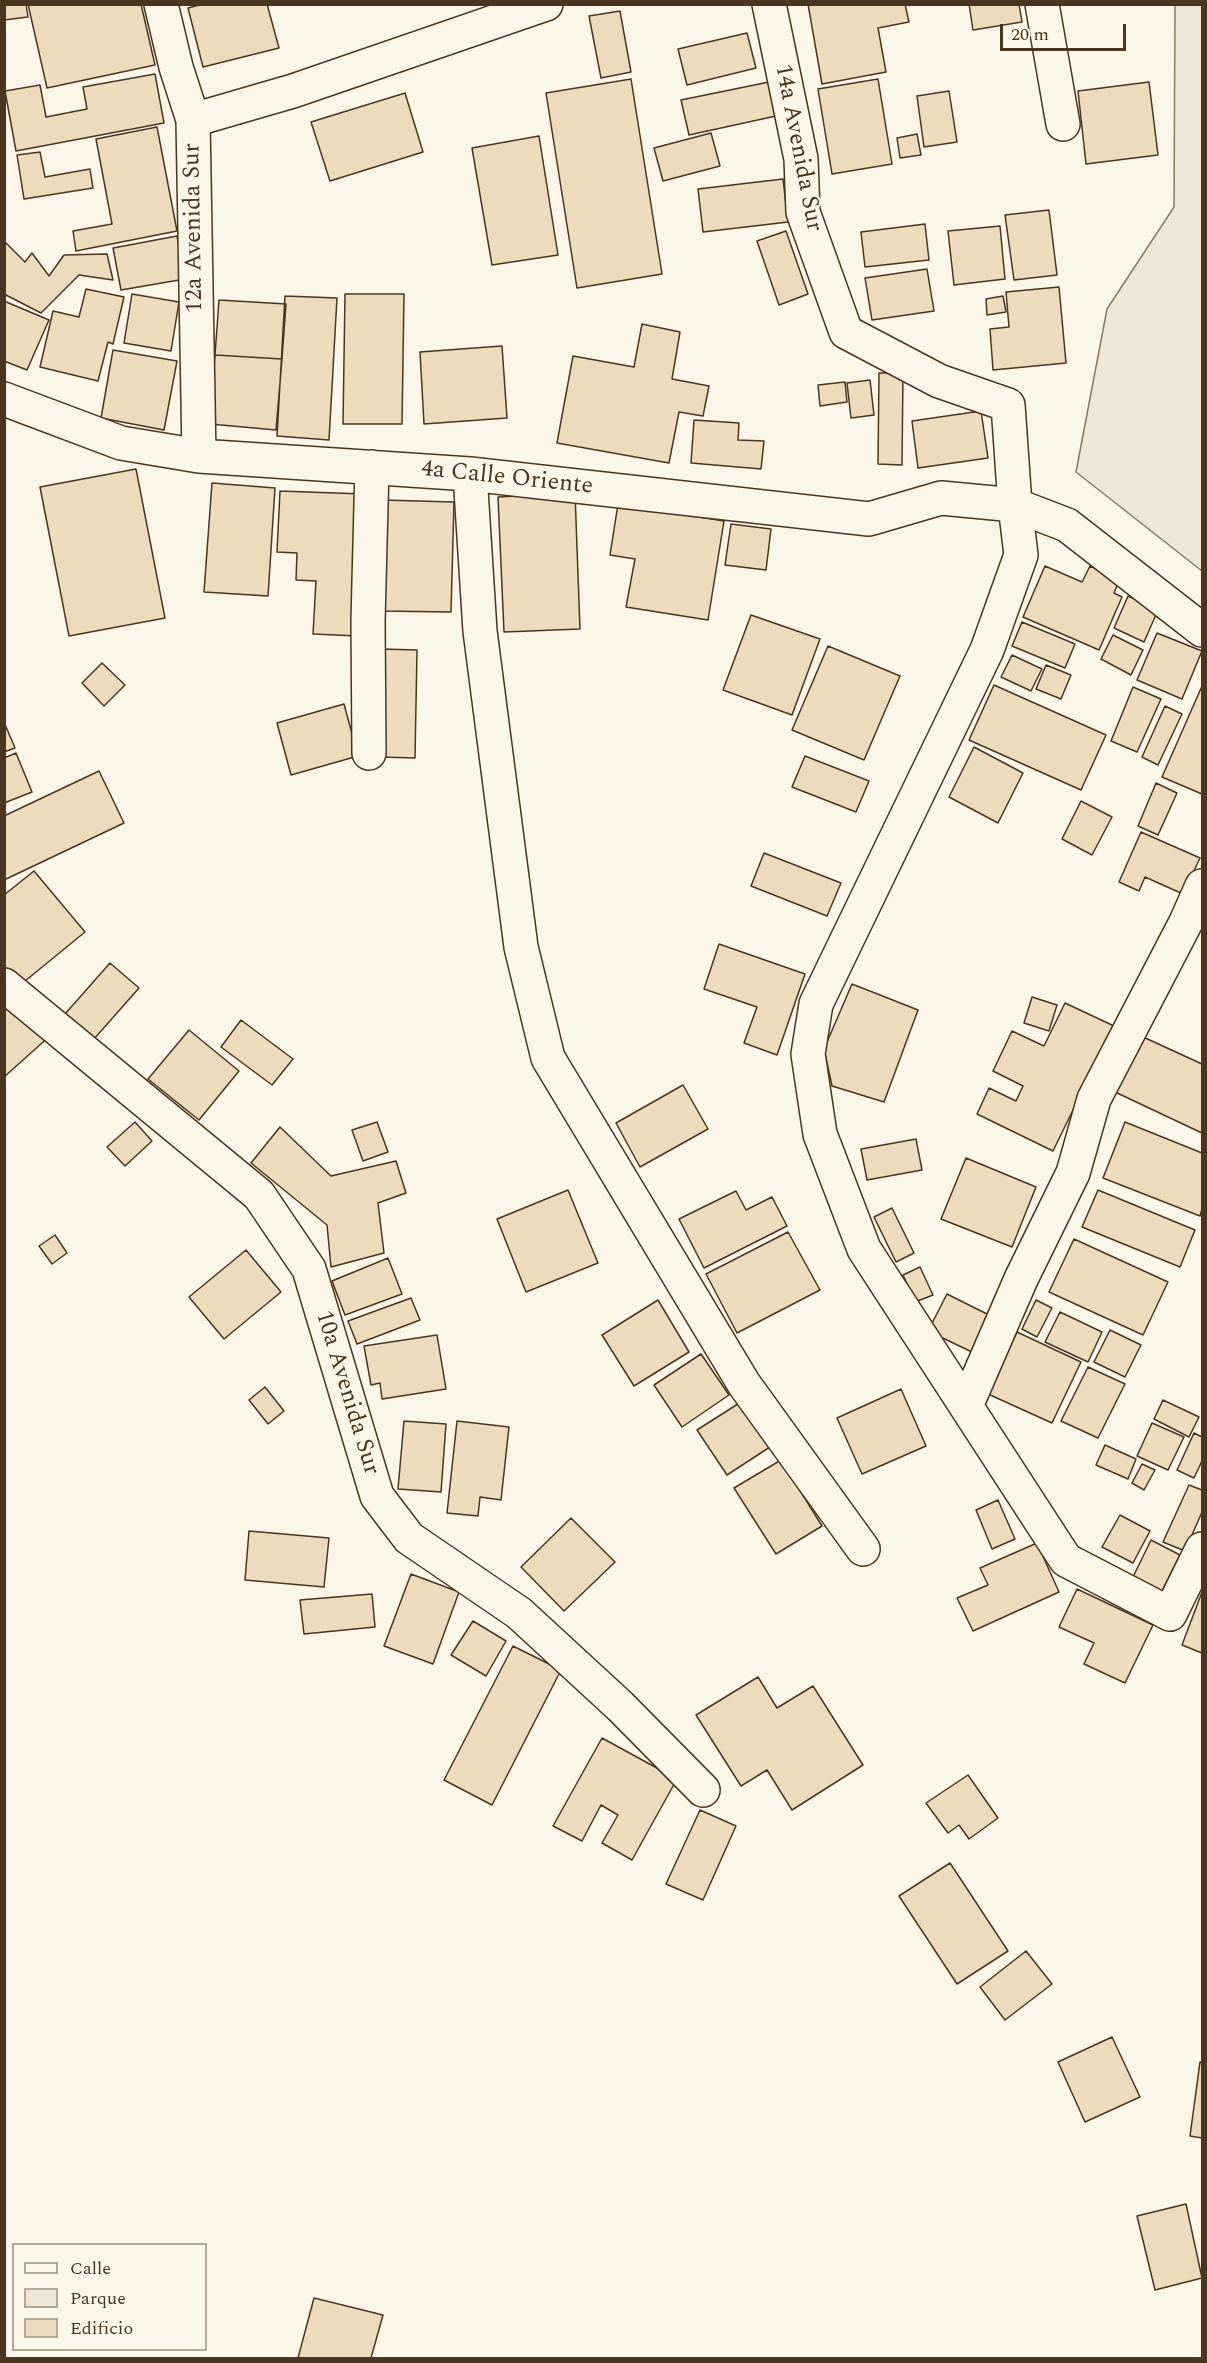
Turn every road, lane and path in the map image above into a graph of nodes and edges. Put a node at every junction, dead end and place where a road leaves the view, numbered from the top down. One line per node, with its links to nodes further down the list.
1 (161, 4): 5 (street, 12a Avenida Sur)
2 (546, 4): 5 (street)
3 (769, 4): 11 (street, 14a Avenida Sur)
4 (1042, 4): 6 (street)
5 (193, 120): 8 (street, 12a Avenida Sur)
6 (1063, 124)
7 (4, 399): 8 (street, 4a Calle Oriente)
8 (199, 456): 9 (street, 4a Calle Oriente)
9 (372, 467): 10 (street, 4a Calle Oriente); 13 (street)
10 (470, 474): 11 (street, 4a Calle Oriente); 17 (street)
11 (1015, 505): 12 (street, 4a Calle Oriente); 16 (street)
12 (1203, 630)
13 (369, 753)
14 (1203, 886): 16 (street)
15 (4, 985): 19 (street, 10a Avenida Sur)
16 (966, 1406): 18 (street)
17 (863, 1549)
18 (1203, 1549)
19 (703, 1790)

